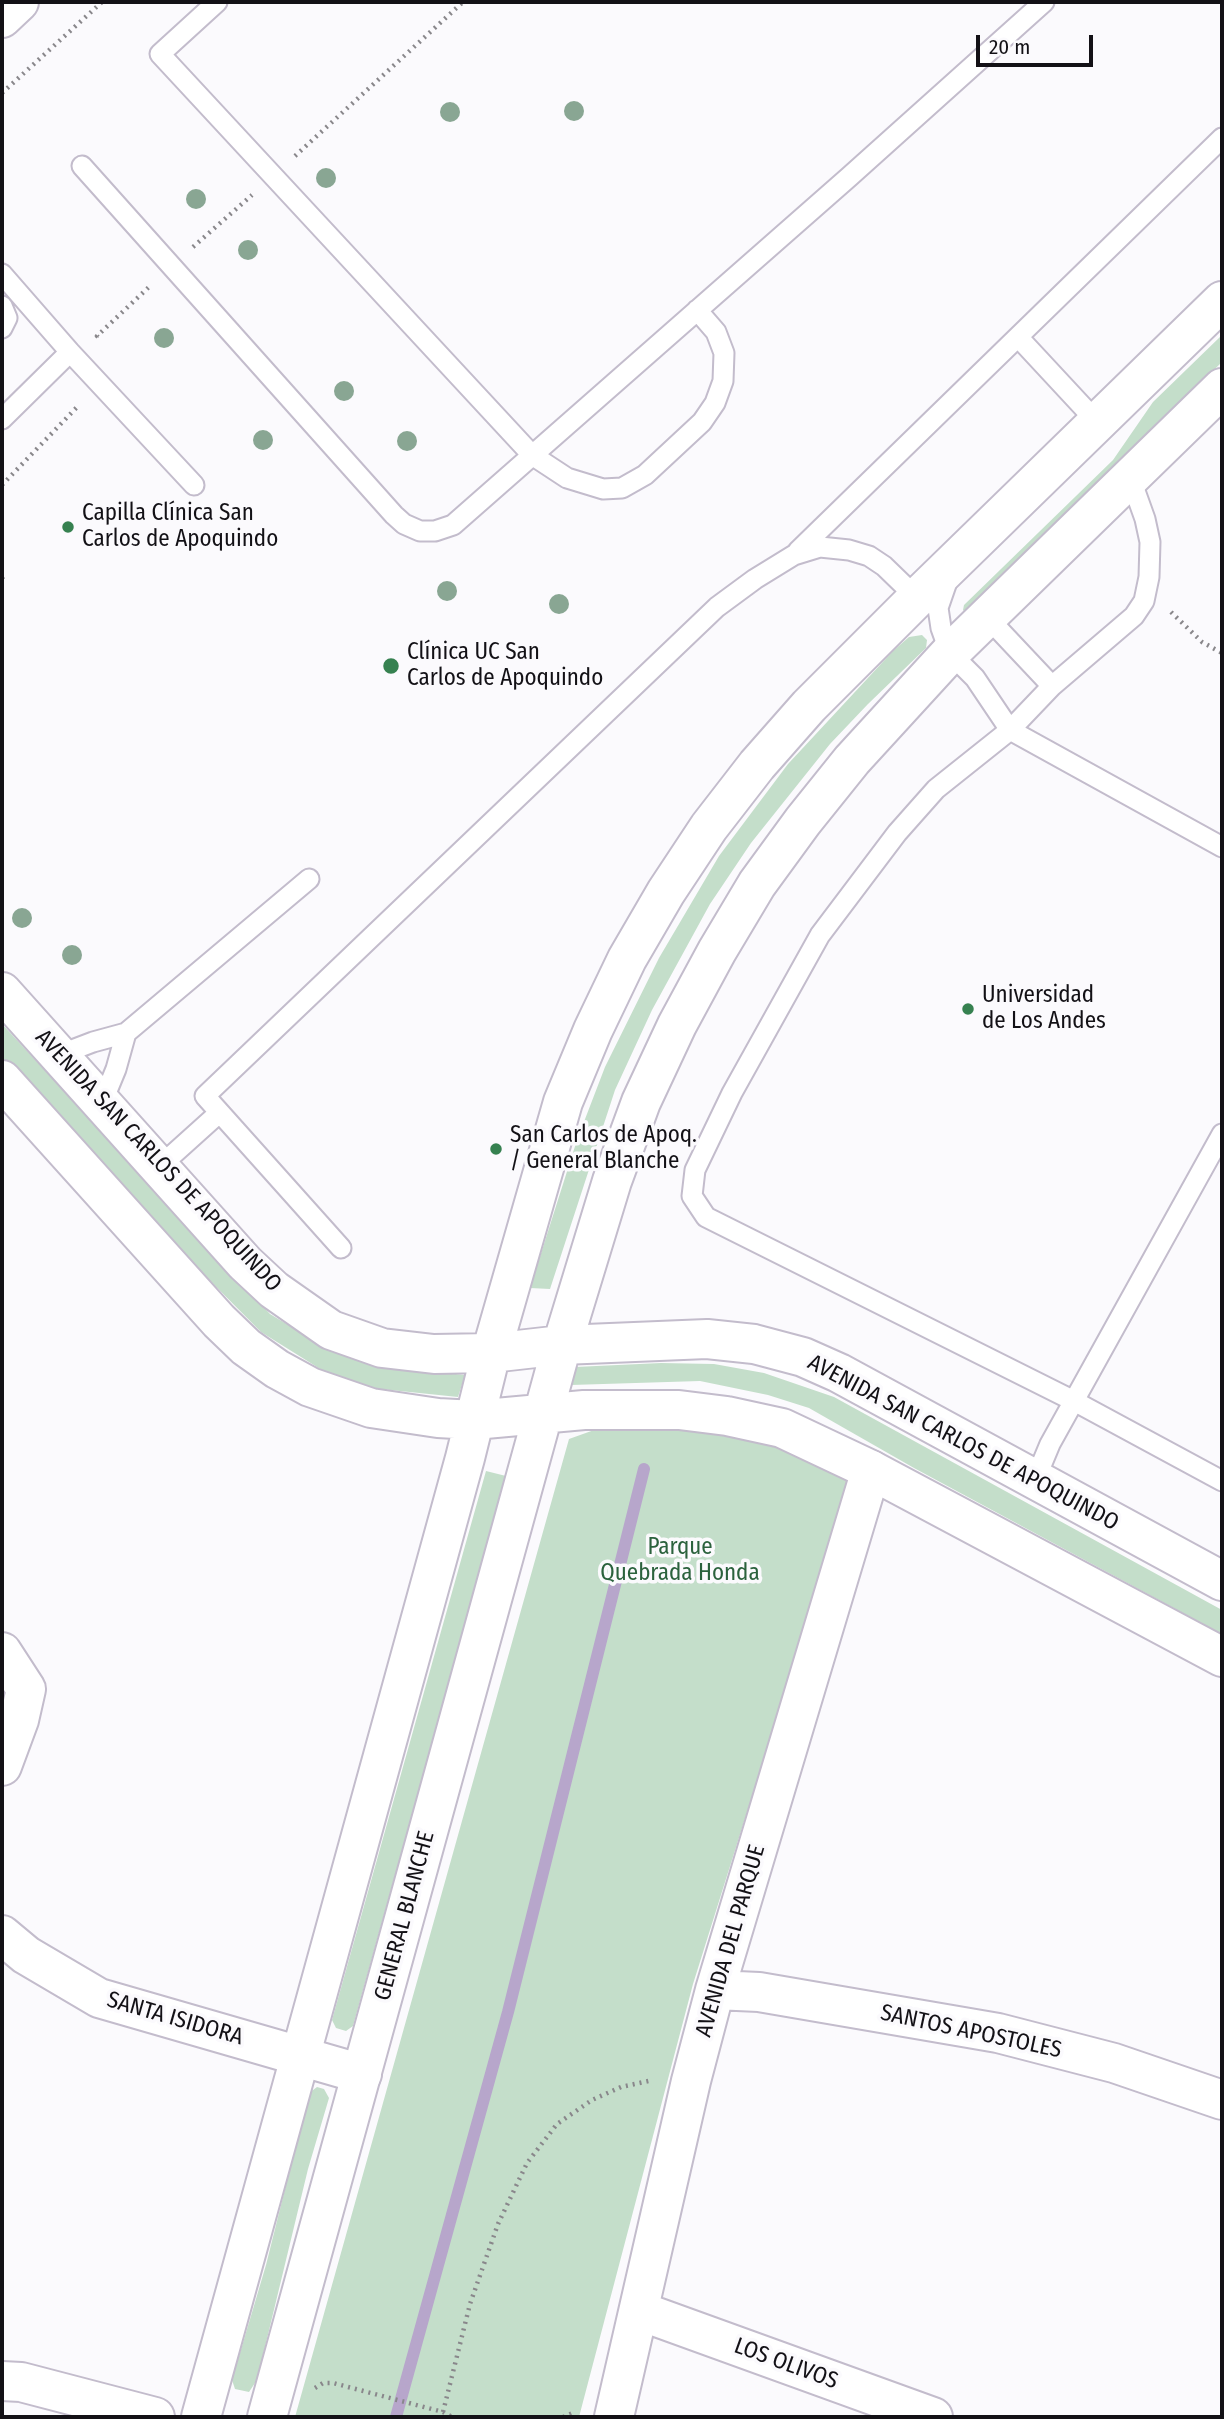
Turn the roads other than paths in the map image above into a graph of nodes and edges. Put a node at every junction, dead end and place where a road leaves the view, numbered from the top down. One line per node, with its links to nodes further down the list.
1 (19, 2): 4 (street)
2 (217, 2): 17 (lane)
3 (1044, 2): 10 (lane)
4 (2, 18)
5 (1222, 138): 12 (lane)
6 (82, 166): 17 (lane)
7 (2, 274): 13 (lane)
8 (1222, 301): 16 (street)
9 (2, 306): 11 (lane)
10 (697, 310): 17 (lane); 17 (lane)
11 (2, 328)
12 (1018, 337): 16 (lane); 21 (lane)
13 (70, 352): 15 (lane); 19 (lane)
14 (1222, 388): 18 (street, GENERAL BLANCHE)
15 (2, 419)
16 (1097, 422): 20 (street)
17 (531, 455)
18 (1129, 477): 23 (street, GENERAL BLANCHE); 25 (lane)
19 (194, 485)
20 (967, 548): 22 (street); 24 (lane)
21 (794, 555): 22 (lane); 34 (lane)
22 (917, 598): 39 (street)
23 (987, 617): 24 (street, GENERAL BLANCHE); 25 (lane)
24 (950, 653): 26 (lane); 38 (street, GENERAL BLANCHE)
25 (1052, 686): 26 (lane)
26 (1010, 730): 27 (lane); 40 (lane)
27 (1222, 847)
28 (309, 879): 30 (lane)
29 (2, 992): 31 (street, AVENIDA SAN CARLOS DE APOQUINDO)
30 (126, 1033): 31 (lane); 33 (lane)
31 (59, 1055): 33 (street, AVENIDA SAN CARLOS DE APOQUINDO)
32 (2, 1080): 42 (street)
33 (102, 1103): 36 (street, AVENIDA SAN CARLOS DE APOQUINDO)
34 (219, 1113): 36 (lane); 37 (lane)
35 (1222, 1134): 40 (lane)
36 (159, 1167): 39 (street, AVENIDA SAN CARLOS DE APOQUINDO)
37 (341, 1248)
38 (562, 1345): 39 (street, AVENIDA SAN CARLOS DE APOQUINDO); 41 (street, GENERAL BLANCHE); 44 (street, AVENIDA SAN CARLOS DE APOQUINDO)
39 (491, 1353): 42 (street)
40 (1074, 1401): 44 (lane); 45 (lane)
41 (543, 1414): 42 (street); 43 (street); 53 (street, GENERAL BLANCHE)
42 (474, 1420): 52 (street)
43 (871, 1470): 48 (street); 51 (street, AVENIDA DEL PARQUE)
44 (1035, 1480): 46 (street, AVENIDA SAN CARLOS DE APOQUINDO)
45 (1222, 1480)
46 (1222, 1581)
47 (2, 1652): 49 (street)
48 (1222, 1657)
49 (2, 1766)
50 (2, 1935): 52 (street, SANTA ISIDORA)
51 (715, 1990): 54 (street, SANTOS APOSTOLES); 55 (street, AVENIDA DEL PARQUE)
52 (300, 2056): 53 (street, SANTA ISIDORA); 58 (street)
53 (362, 2074): 59 (street, GENERAL BLANCHE)
54 (1222, 2100)
55 (640, 2311): 60 (street, AVENIDA DEL PARQUE); 61 (street, LOS OLIVOS)
56 (8, 2376): 57 (street)
57 (155, 2417)
58 (201, 2417)
59 (267, 2417)
60 (614, 2417)
61 (933, 2417)

